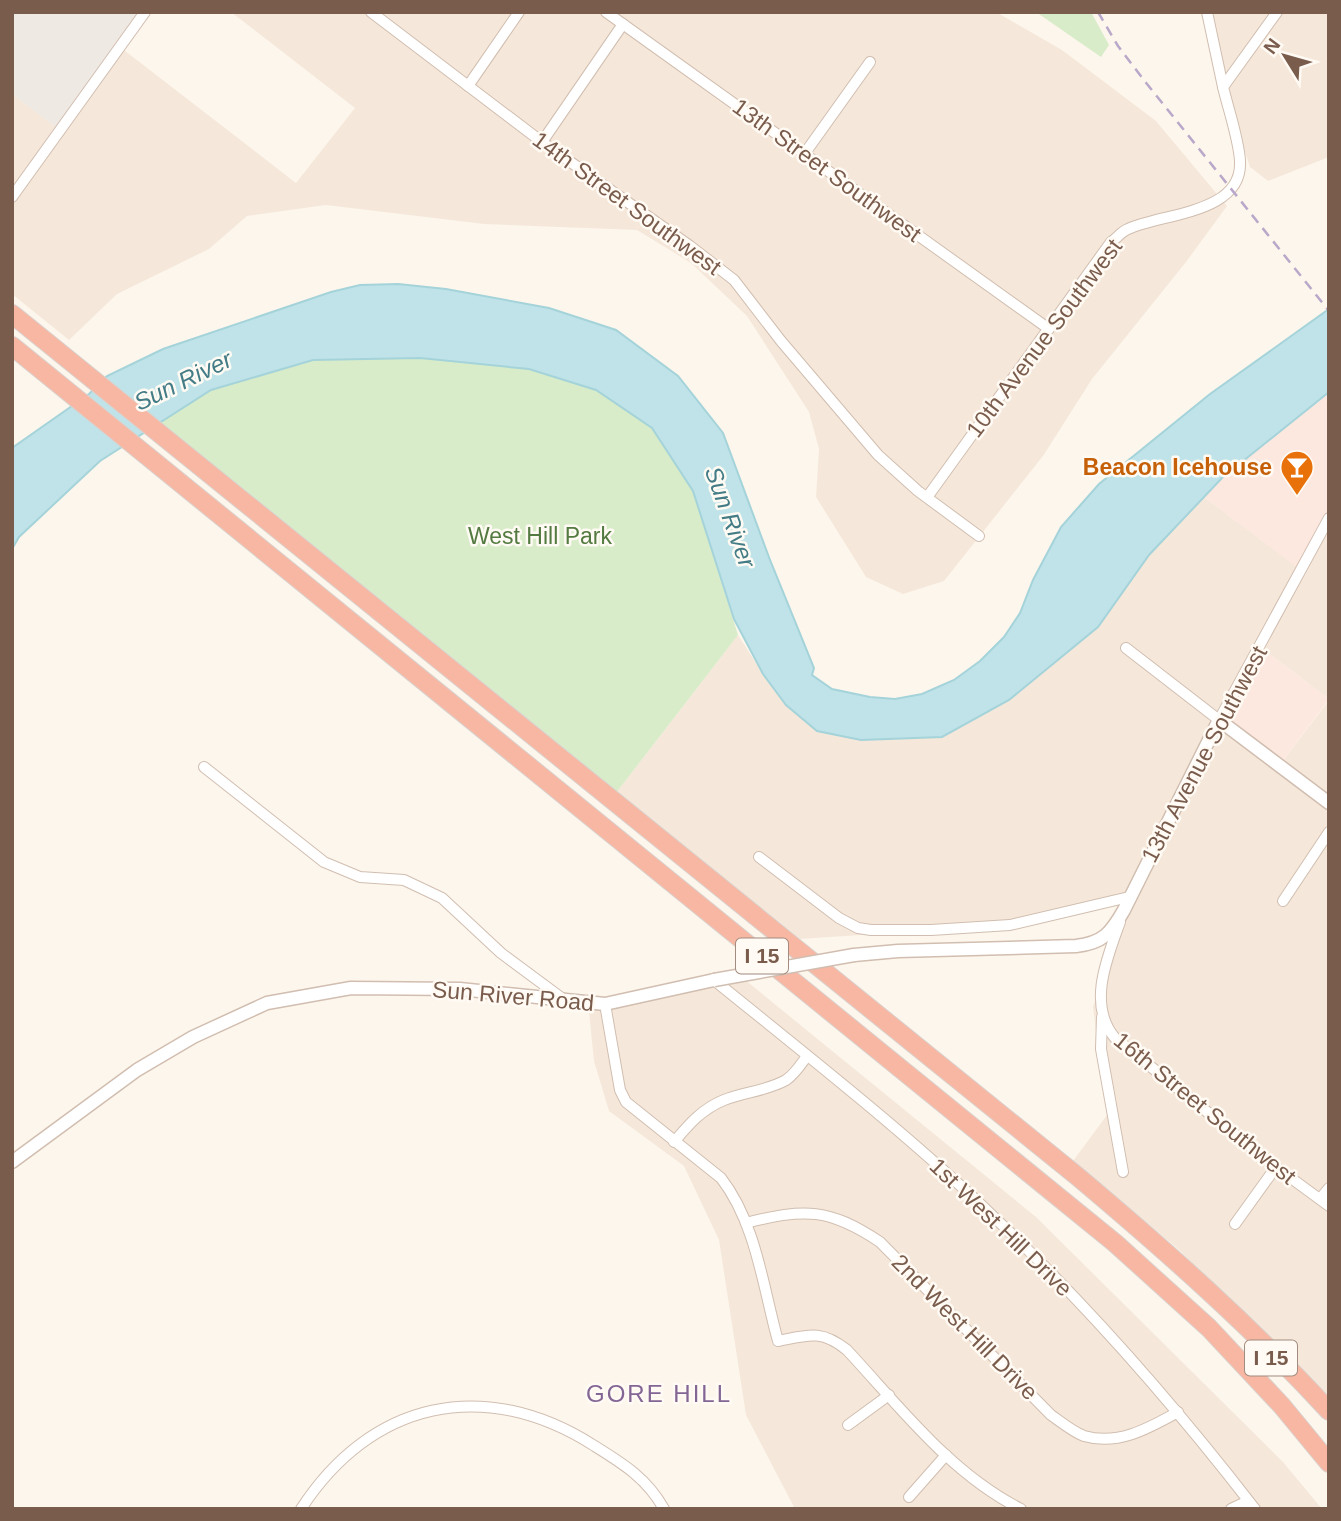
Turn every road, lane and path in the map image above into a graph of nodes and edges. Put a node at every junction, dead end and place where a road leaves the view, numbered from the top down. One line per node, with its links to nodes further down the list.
1 (145, 12): 13 (street)
2 (371, 12): 9 (street, 14th Street Southwest)
3 (519, 12): 9 (street)
4 (606, 12): 7 (street, 13th Street Southwest)
5 (1207, 12): 10 (street, 10th Avenue Southwest)
6 (1277, 12): 10 (street)
7 (623, 24): 11 (street); 12 (street, 13th Street Southwest)
8 (870, 62): 12 (street)
9 (468, 86): 11 (street, 14th Street Southwest)
10 (1223, 87): 15 (street, 10th Avenue Southwest)
11 (542, 142): 17 (street, 14th Street Southwest)
12 (805, 153): 15 (street, 13th Street Southwest)
13 (12, 196)
14 (12, 314): 43 (highway, I 15)
15 (1049, 329): 17 (street, 10th Avenue Southwest)
16 (12, 346): 50 (highway, I 15)
17 (928, 496): 19 (street, 14th Street Southwest)
18 (1329, 518): 21 (street, 13th Avenue Southwest)
19 (979, 536)
20 (1126, 648): 21 (street)
21 (1219, 720): 23 (street); 26 (street, 13th Avenue Southwest)
22 (204, 768): 31 (street)
23 (1329, 803)
24 (1329, 832): 27 (street)
25 (759, 858): 26 (street)
26 (1129, 897): 28 (street, 13th Avenue Southwest)
27 (1283, 901)
28 (1124, 910): 29 (street, Sun River Road, bridge); 30 (street, 13th Avenue Southwest)
29 (714, 980): 32 (street, Sun River Road); 34 (street, 1st West Hill Drive)
30 (1100, 999): 33 (street, 16th Street Southwest)
31 (563, 1000): 32 (street, Sun River Road); 36 (street, Sun River Road)
32 (605, 1004): 35 (street)
33 (1102, 1017): 37 (street, 16th Street Southwest); 38 (street)
34 (807, 1056): 35 (street); 46 (street, 1st West Hill Drive)
35 (674, 1142): 41 (street)
36 (12, 1161)
37 (1276, 1167): 40 (street, 16th Street Southwest); 42 (street)
38 (1123, 1172)
39 (1329, 1188): 40 (street)
40 (1324, 1203)
41 (747, 1223): 44 (street); 46 (street, 2nd West Hill Drive)
42 (1234, 1224)
43 (1212, 1294): 45 (highway); 47 (highway, I 15)
44 (889, 1395): 48 (street); 49 (street)
45 (1329, 1411)
46 (1178, 1412): 52 (street, 1st West Hill Drive)
47 (1329, 1424)
48 (848, 1425)
49 (946, 1455): 51 (street); 53 (street)
50 (1329, 1463)
51 (909, 1497)
52 (1251, 1505): 57 (street)
53 (1009, 1506): 56 (street)
54 (301, 1509): 55 (street)
55 (664, 1509)
56 (1021, 1509)
57 (1231, 1509)

